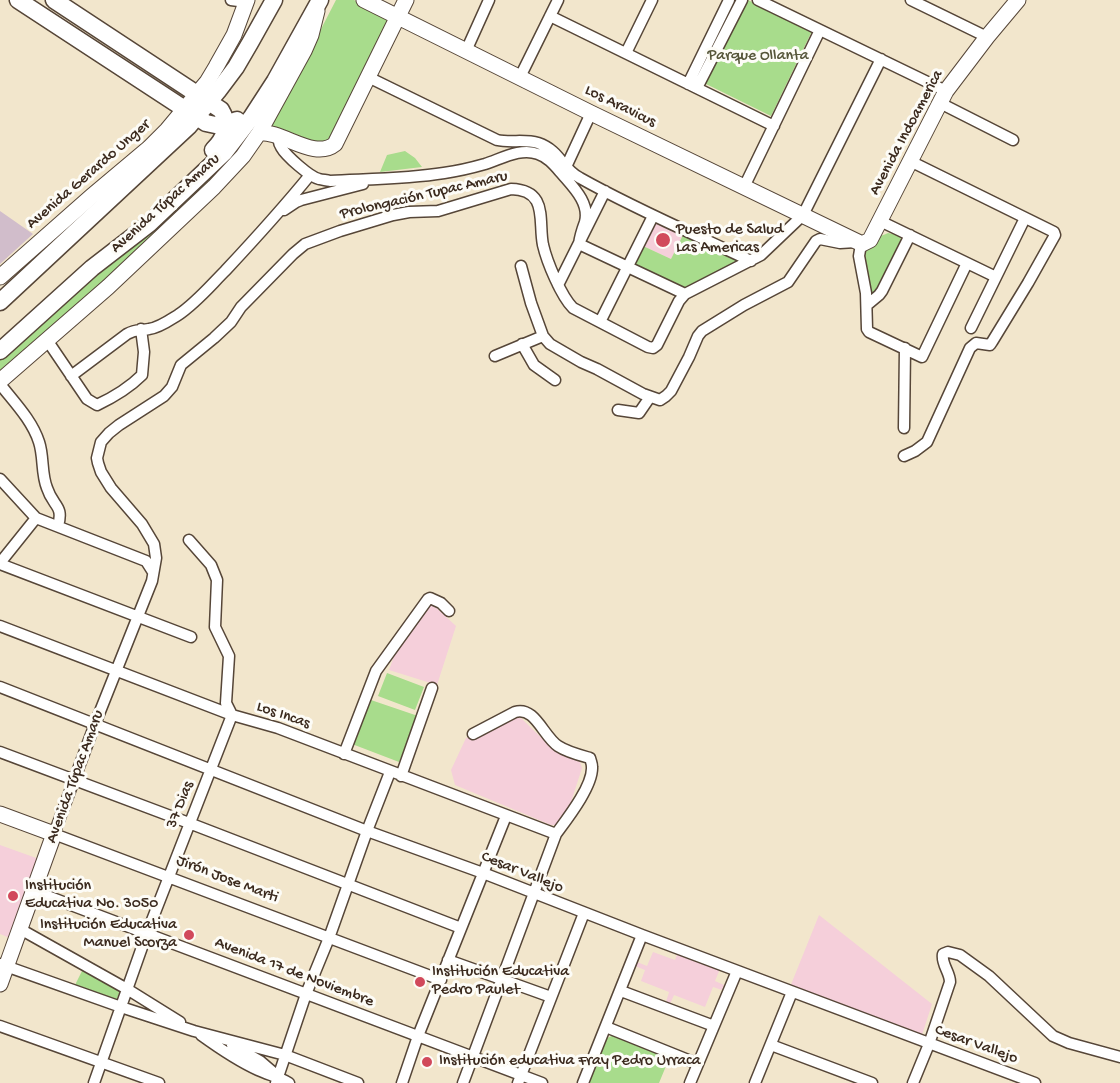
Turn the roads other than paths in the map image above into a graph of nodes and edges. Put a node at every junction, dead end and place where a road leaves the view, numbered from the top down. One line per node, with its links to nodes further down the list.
1 (18, 0): 21 (main road)
2 (54, 0): 18 (main road)
3 (274, 0): 29 (main road)
4 (364, 0): 17 (street, Los Aravicus)
5 (406, 0): 17 (street)
6 (489, 0): 22 (street)
7 (558, 0): 16 (street)
8 (652, 0): 23 (street)
9 (729, 0): 27 (street)
10 (742, 0): 27 (street)
11 (758, 0): 19 (street)
12 (911, 0): 20 (street)
13 (242, 1): 29 (street)
14 (319, 2): 30 (main road, Avenida Túpac Amaru); 35 (street)
15 (1012, 4): 20 (street, Avenida Indoamerica)
16 (550, 16): 23 (street); 26 (street)
17 (398, 18): 22 (street, Los Aravicus); 25 (street)
18 (93, 26): 21 (main road); 29 (main road)
19 (819, 30): 24 (street); 34 (street)
20 (987, 37): 28 (street, Avenida Indoamerica)
21 (81, 42): 31 (main road)
22 (466, 51): 26 (street, Los Aravicus)
23 (626, 53): 27 (street)
24 (881, 59): 28 (street); 44 (street)
25 (369, 77): 36 (street); 39 (street)
26 (520, 77): 32 (street, Los Aravicus)
27 (693, 86): 34 (street)
28 (943, 97): 37 (street); 38 (street, Avenida Indoamerica)
29 (204, 98): 31 (main road); 33 (main road)
30 (259, 106): 33 (main road); 56 (main road, Avenida Túpac Amaru)
31 (191, 113): 33 (main road); 57 (street, Avenida Gerardo Unger); 61 (main road)
32 (591, 113): 39 (street); 42 (street, Los Aravicus)
33 (226, 124): 56 (main road)
34 (774, 126): 42 (street)
35 (260, 133): 36 (street); 67 (street)
36 (281, 138): 40 (street)
37 (1013, 140)
38 (910, 161): 46 (street); 48 (street, Avenida Indoamerica)
39 (566, 167): 43 (street)
40 (310, 175): 41 (street); 47 (street)
41 (386, 177): 47 (street); 51 (street)
42 (744, 187): 44 (street, Los Aravicus)
43 (605, 191): 45 (street); 51 (street)
44 (803, 215): 50 (street, Los Aravicus); 52 (street)
45 (653, 216): 52 (street); 55 (street)
46 (1025, 218): 58 (street); 78 (street)
47 (270, 221): 65 (street)
48 (880, 221): 49 (street); 50 (street, Avenida Indoamerica)
49 (910, 236): 53 (street); 62 (street)
50 (859, 243): 62 (street); 75 (street)
51 (579, 244): 55 (street); 59 (street)
52 (751, 261): 60 (street)
53 (967, 263): 58 (street); 69 (street)
54 (520, 266): 66 (street)
55 (627, 267): 60 (street); 63 (street)
56 (92, 268): 70 (main road, Avenida Túpac Amaru)
57 (0, 277)
58 (996, 277): 64 (street)
59 (558, 285): 63 (street, Prolongación Tupac Amaru); 84 (street, Prolongación Tupac Amaru)
60 (686, 294): 63 (street, Prolongación Tupac Amaru)
61 (0, 302)
62 (867, 305): 69 (street)
63 (600, 322)
64 (971, 328)
65 (141, 329): 72 (street); 72 (street)
66 (543, 336): 68 (street); 75 (street)
67 (47, 340): 72 (street); 74 (street)
68 (522, 344): 71 (street); 73 (street)
69 (904, 348): 77 (street)
70 (0, 351)
71 (495, 356)
72 (71, 376)
73 (555, 380)
74 (0, 382): 81 (street)
75 (650, 397): 76 (street)
76 (618, 410)
77 (904, 428)
78 (904, 456)
79 (0, 479): 80 (street)
80 (36, 518): 81 (street); 83 (street)
81 (58, 526): 84 (street)
82 (189, 540): 92 (street)
83 (0, 564): 86 (street)
84 (153, 572): 86 (street, Avenida Túpac Amaru)
85 (449, 611): 96 (street)
86 (138, 617): 88 (street); 89 (street, Avenida Túpac Amaru)
87 (0, 626): 89 (street, Los Incas)
88 (191, 637)
89 (116, 670): 92 (street, Los Incas); 93 (street, Avenida Túpac Amaru)
90 (0, 687): 93 (street, Cesar Vallejo)
91 (432, 688): 99 (street)
92 (232, 715): 96 (street, Los Incas); 97 (street, 37 Dias)
93 (94, 724): 97 (street, Cesar Vallejo); 100 (street, Avenida Túpac Amaru)
94 (473, 734): 106 (street)
95 (0, 752): 100 (street)
96 (344, 754): 98 (street, Los Incas)
97 (211, 769): 103 (street, 37 Dias); 104 (street, Cesar Vallejo)
98 (390, 772): 99 (street, Los Incas); 104 (street)
99 (401, 776): 102 (street, Los Incas)
100 (75, 781): 103 (street); 105 (street, Avenida Túpac Amaru)
101 (0, 814): 105 (street, Jirón Jose Marti)
102 (506, 816): 106 (street, Los Incas); 107 (street)
103 (189, 823): 108 (street, 37 Dias); 109 (street)
104 (367, 831): 107 (street, Cesar Vallejo); 109 (street)
105 (54, 834): 108 (street, Jirón Jose Marti); 110 (street, Avenida Túpac Amaru)
106 (556, 834): 111 (street)
107 (483, 873): 111 (street, Cesar Vallejo); 114 (street)
108 (169, 877): 115 (street, 37 Dias); 117 (street, Jirón Jose Marti)
109 (349, 884): 114 (street); 117 (street)
110 (34, 891): 113 (street, Avenida Túpac Amaru); 115 (street, Avenida 17 de Noviembre)
111 (533, 893): 112 (street, Cesar Vallejo); 121 (street)
112 (584, 913): 116 (street, Cesar Vallejo); 128 (street)
113 (20, 928): 119 (street, Avenida Túpac Amaru); 124 (street)
114 (461, 928): 118 (street)
115 (147, 933): 124 (street, 37 Dias); 127 (street, Avenida 17 de Noviembre)
116 (642, 935): 120 (street, Cesar Vallejo); 125 (street)
117 (329, 938): 122 (street, Jirón Jose Marti); 127 (street)
118 (448, 960): 121 (street); 122 (street)
119 (3, 965): 123 (street, Avenida Túpac Amaru); 129 (street)
120 (737, 971): 126 (street, Cesar Vallejo); 131 (street)
121 (502, 979): 128 (street); 138 (street)
122 (441, 980): 134 (street)
123 (0, 984)
124 (127, 989): 129 (street, 37 Dias); 133 (street)
125 (621, 991): 131 (street); 132 (street)
126 (792, 992): 135 (street, Cesar Vallejo); 136 (street)
127 (306, 994): 134 (street, Avenida 17 de Noviembre); 137 (street)
128 (551, 997): 142 (street)
129 (121, 1007): 133 (street); 140 (street, 37 Dias)
130 (0, 1026): 140 (street)
131 (714, 1026): 141 (street)
132 (606, 1027): 141 (street); 151 (street)
133 (194, 1031): 137 (street); 143 (street)
134 (418, 1036): 138 (street, Avenida 17 de Noviembre); 148 (street)
135 (929, 1044): 139 (street); 155 (street); 156 (street, Cesar Vallejo)
136 (771, 1045): 153 (street); 154 (street)
137 (285, 1055): 143 (street); 147 (street)
138 (473, 1057): 142 (street, Avenida 17 de Noviembre); 149 (street)
139 (1120, 1057)
140 (101, 1063): 144 (street, 37 Dias); 145 (street)
141 (698, 1064): 152 (street)
142 (519, 1079): 150 (street, Avenida 17 de Noviembre)
143 (277, 1080): 146 (street)
144 (94, 1083)
145 (159, 1083)
146 (289, 1083)
147 (358, 1083)
148 (402, 1083)
149 (463, 1083)
150 (542, 1083)
151 (583, 1083)
152 (690, 1083)
153 (755, 1083)
154 (872, 1083)
155 (913, 1083)
156 (1035, 1083)

